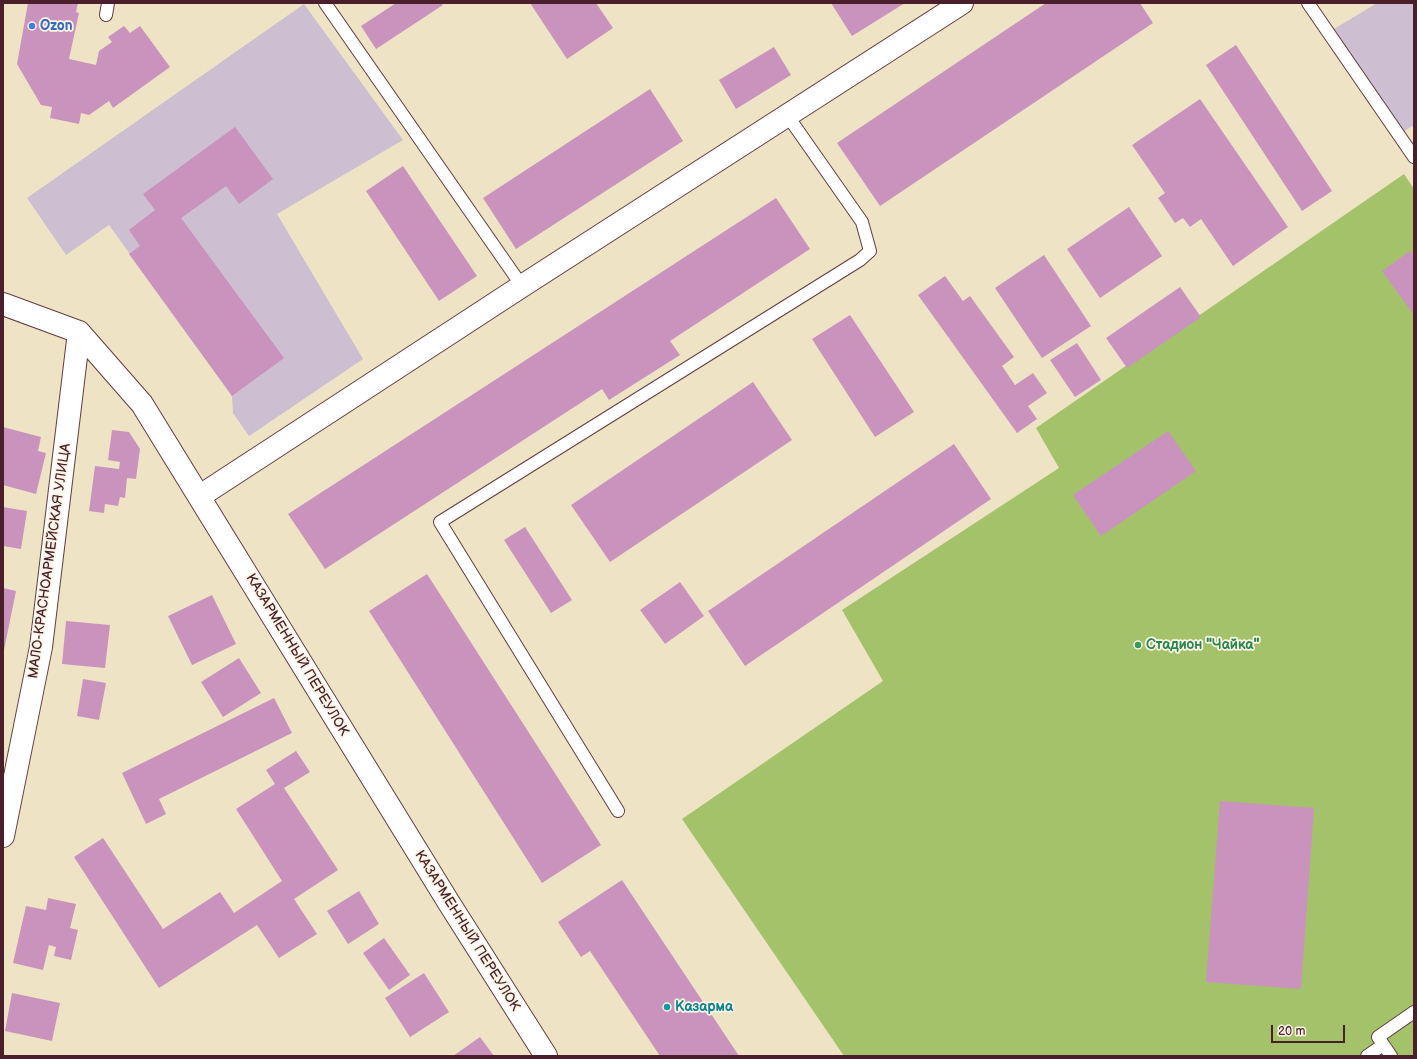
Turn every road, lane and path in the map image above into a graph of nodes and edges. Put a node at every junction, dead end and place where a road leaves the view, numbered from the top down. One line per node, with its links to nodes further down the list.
1 (325, 3): 6 (lane)
2 (962, 3): 4 (street)
3 (1308, 3): 5 (lane)
4 (787, 116): 6 (street); 10 (lane)
5 (1414, 157)
6 (522, 286): 9 (street)
7 (3, 304): 8 (street, КАЗАРМЕННЫЙ ПЕРЕУЛОК)
8 (79, 332): 9 (street, КАЗАРМЕННЫЙ ПЕРЕУЛОК); 11 (street, МАЛО-КРАСНОАРМЕЙСКАЯ УЛИЦА)
9 (200, 496): 14 (street, КАЗАРМЕННЫЙ ПЕРЕУЛОК)
10 (618, 811)
11 (3, 836)
12 (1414, 1012): 13 (lane)
13 (1383, 1045): 15 (lane); 16 (lane)
14 (546, 1056)
15 (1367, 1056)
16 (1391, 1056)

